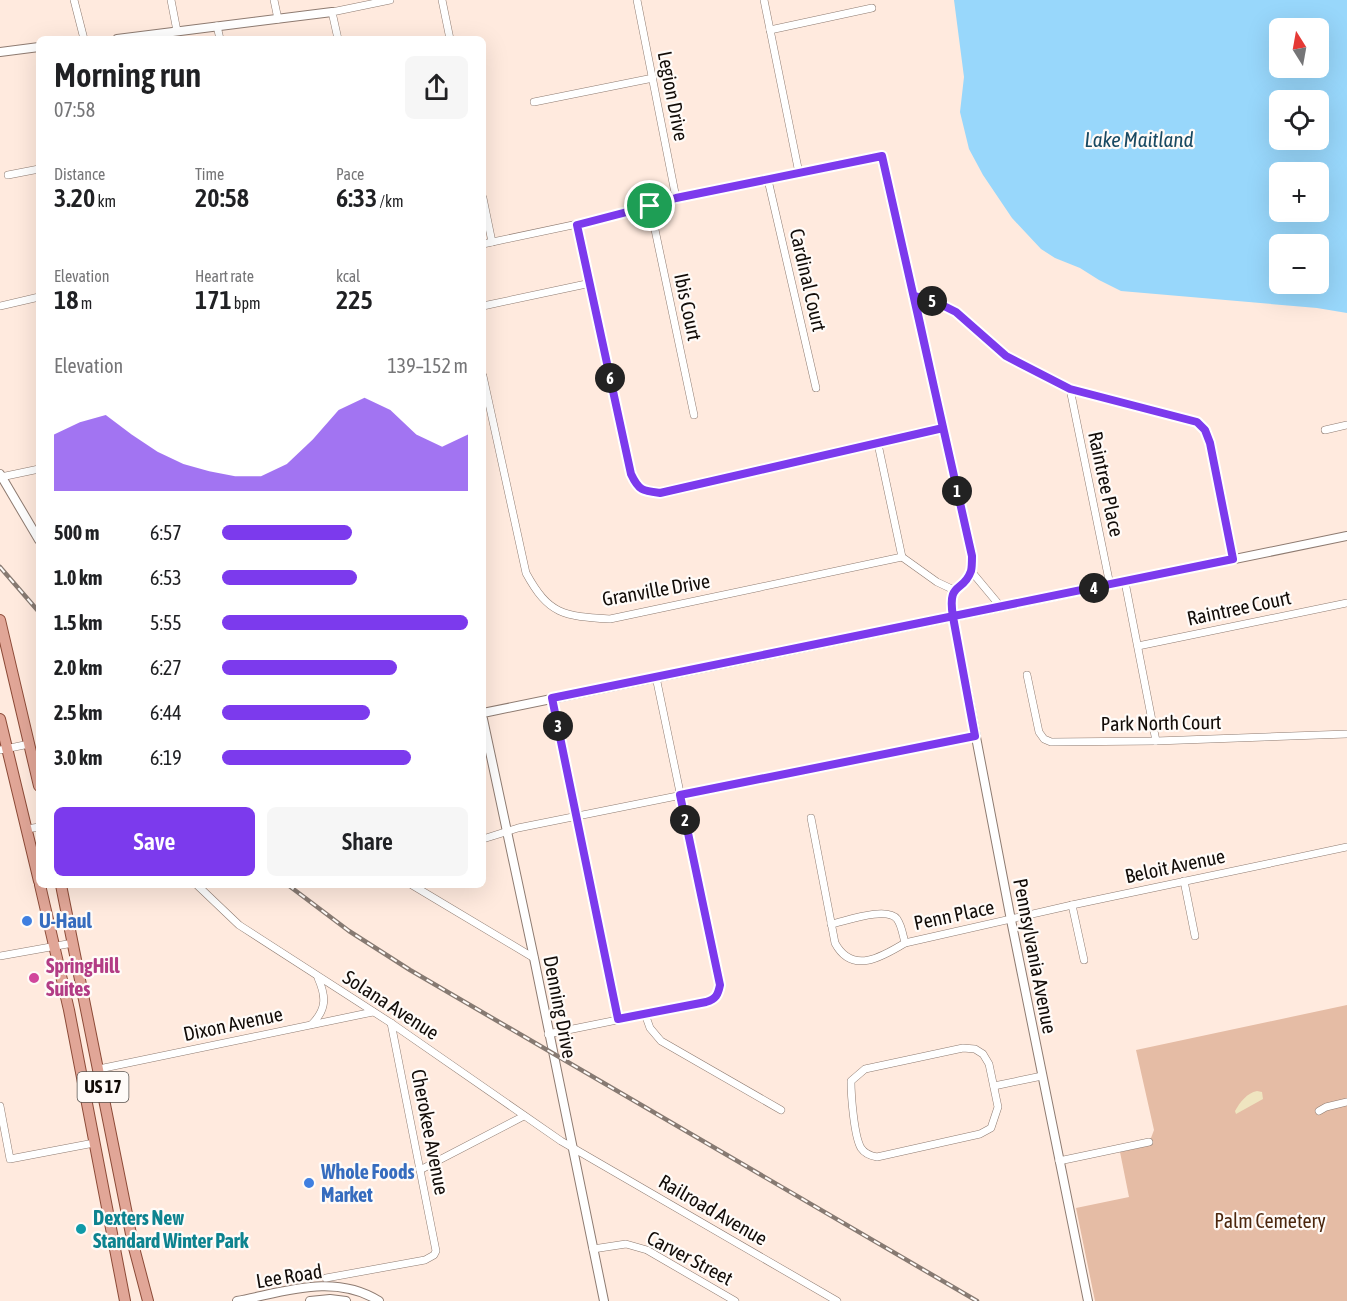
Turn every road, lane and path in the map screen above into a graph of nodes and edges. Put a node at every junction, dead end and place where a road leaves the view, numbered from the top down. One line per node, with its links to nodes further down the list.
1 (74, 0): 14 (street)
2 (171, 0): 13 (street)
3 (274, 0): 10 (street)
4 (390, 0): 9 (street)
5 (442, 0): 18 (street)
6 (637, 0): 21 (street, Legion Drive)
7 (764, 0): 12 (street)
8 (872, 8): 12 (street)
9 (332, 12): 10 (street); 17 (street)
10 (278, 19): 11 (street)
11 (217, 26): 13 (street); 16 (street)
12 (770, 30): 24 (street)
13 (177, 31): 15 (street)
14 (83, 36)
15 (140, 36)
16 (219, 36)
17 (337, 36)
18 (449, 36)
19 (36, 48): 20 (street)
20 (0, 52)
21 (652, 78): 22 (street); 27 (street, Legion Drive)
22 (534, 102)
23 (36, 170): 25 (street)
24 (799, 173): 26 (street); 34 (street)
25 (8, 175)
26 (768, 180): 27 (street); 38 (street, Cardinal Court)
27 (676, 198): 28 (street)
28 (650, 206): 30 (street); 41 (street, Ibis Court)
29 (486, 213): 31 (street)
30 (577, 225): 31 (street); 33 (street)
31 (492, 242): 32 (street)
32 (486, 243)
33 (591, 283): 36 (street); 45 (street)
34 (914, 296): 39 (street); 43 (street)
35 (36, 298): 37 (street)
36 (486, 305)
37 (0, 306)
38 (816, 388)
39 (1070, 389): 51 (street); 54 (street, Raintree Place)
40 (486, 390): 50 (street, Granville Drive)
41 (694, 415)
42 (1347, 425): 44 (street)
43 (943, 428): 45 (street); 52 (street)
44 (1325, 430)
45 (878, 444): 50 (street)
46 (36, 470): 47 (street)
47 (0, 476): 48 (street)
48 (36, 535)
49 (1347, 536): 51 (street)
50 (902, 557): 55 (street)
51 (1233, 559): 53 (street)
52 (971, 571): 55 (street); 57 (street)
53 (1125, 582): 54 (street); 60 (street)
54 (1110, 585): 57 (street)
55 (954, 590): 58 (street)
56 (1347, 603): 60 (street, Raintree Court)
57 (1001, 607): 58 (street)
58 (953, 617): 62 (street); 68 (street, Pennsylvania Avenue)
59 (0, 620): 70 (main road)
60 (1138, 646): 69 (street)
61 (1027, 675): 69 (street, Park North Court)
62 (656, 677): 63 (street); 73 (street)
63 (552, 698): 64 (street); 74 (street)
64 (486, 712)
65 (0, 719): 71 (main road, US 17)
66 (486, 733): 78 (street, Denning Drive)
67 (1347, 734): 69 (street, Park North Court)
68 (975, 736): 73 (street); 88 (street, Pennsylvania Avenue)
69 (1156, 741)
70 (29, 744): 71 (street); 72 (main road)
71 (4, 749): 77 (main road, US 17)
72 (36, 773)
73 (680, 795): 74 (street); 99 (street)
74 (576, 816): 78 (street); 100 (street)
75 (811, 818): 89 (street, Penn Place)
76 (36, 828): 77 (street)
77 (27, 830): 81 (main road, US 17)
78 (507, 832): 79 (street); 95 (street, Denning Drive)
79 (486, 838)
80 (1347, 847): 82 (street, Beloit Avenue)
81 (36, 870)
82 (1184, 881): 87 (street, Beloit Avenue); 90 (street)
83 (40, 888): 93 (main road, US 17)
84 (62, 888): 91 (main road, US 17)
85 (200, 888): 97 (street, Solana Avenue)
86 (417, 888): 95 (street)
87 (1072, 905): 88 (street, Beloit Avenue); 96 (street)
88 (1011, 920): 92 (street, Penn Place); 105 (street, Pennsylvania Avenue)
89 (831, 924): 92 (street, Penn Place); 92 (street, Penn Place)
90 (1195, 936)
91 (73, 943): 93 (street); 104 (main road, US 17)
92 (904, 943)
93 (55, 946): 94 (street); 114 (main road, US 17)
94 (0, 956)
95 (534, 958): 103 (street, Denning Drive)
96 (1084, 960)
97 (318, 977): 98 (street, Solana Avenue); 102 (street)
98 (373, 1012): 101 (street, Solana Avenue); 102 (street, Dixon Avenue)
99 (645, 1014): 100 (street); 109 (street)
100 (618, 1019): 103 (street)
101 (391, 1023): 111 (street, Solana Avenue); 118 (street, Cherokee Avenue)
102 (312, 1024): 104 (street, Dixon Avenue)
103 (548, 1034): 115 (street, Denning Drive)
104 (99, 1069): 119 (main road, US 17)
105 (1042, 1076): 106 (street); 117 (street, Pennsylvania Avenue)
106 (993, 1086): 106 (street)
107 (1347, 1102): 110 (street)
108 (0, 1106): 112 (street)
109 (781, 1110)
110 (1319, 1111)
111 (524, 1116): 115 (street, Solana Avenue); 118 (street)
112 (2, 1130): 114 (street)
113 (1149, 1142): 117 (street)
114 (94, 1143): 116 (main road, US 17)
115 (572, 1148): 120 (street, Denning Drive); 131 (street, Railroad Avenue)
116 (98, 1159): 119 (main road); 123 (main road, US 17)
117 (1059, 1161): 132 (street, Pennsylvania Avenue)
118 (420, 1170): 121 (street, Cherokee Avenue)
119 (122, 1189): 124 (main road, US 17)
120 (593, 1249): 129 (street, Denning Drive); 130 (street, Carver Street)
121 (326, 1278)
122 (308, 1287): 125 (street, Lee Road); 126 (street); 128 (street, Lee Road)
123 (125, 1301)
124 (148, 1301)
125 (237, 1301)
126 (310, 1301): 127 (street, Lee Road)
127 (346, 1301)
128 (379, 1301)
129 (603, 1301)
130 (735, 1301)
131 (837, 1301)
132 (1088, 1301)

